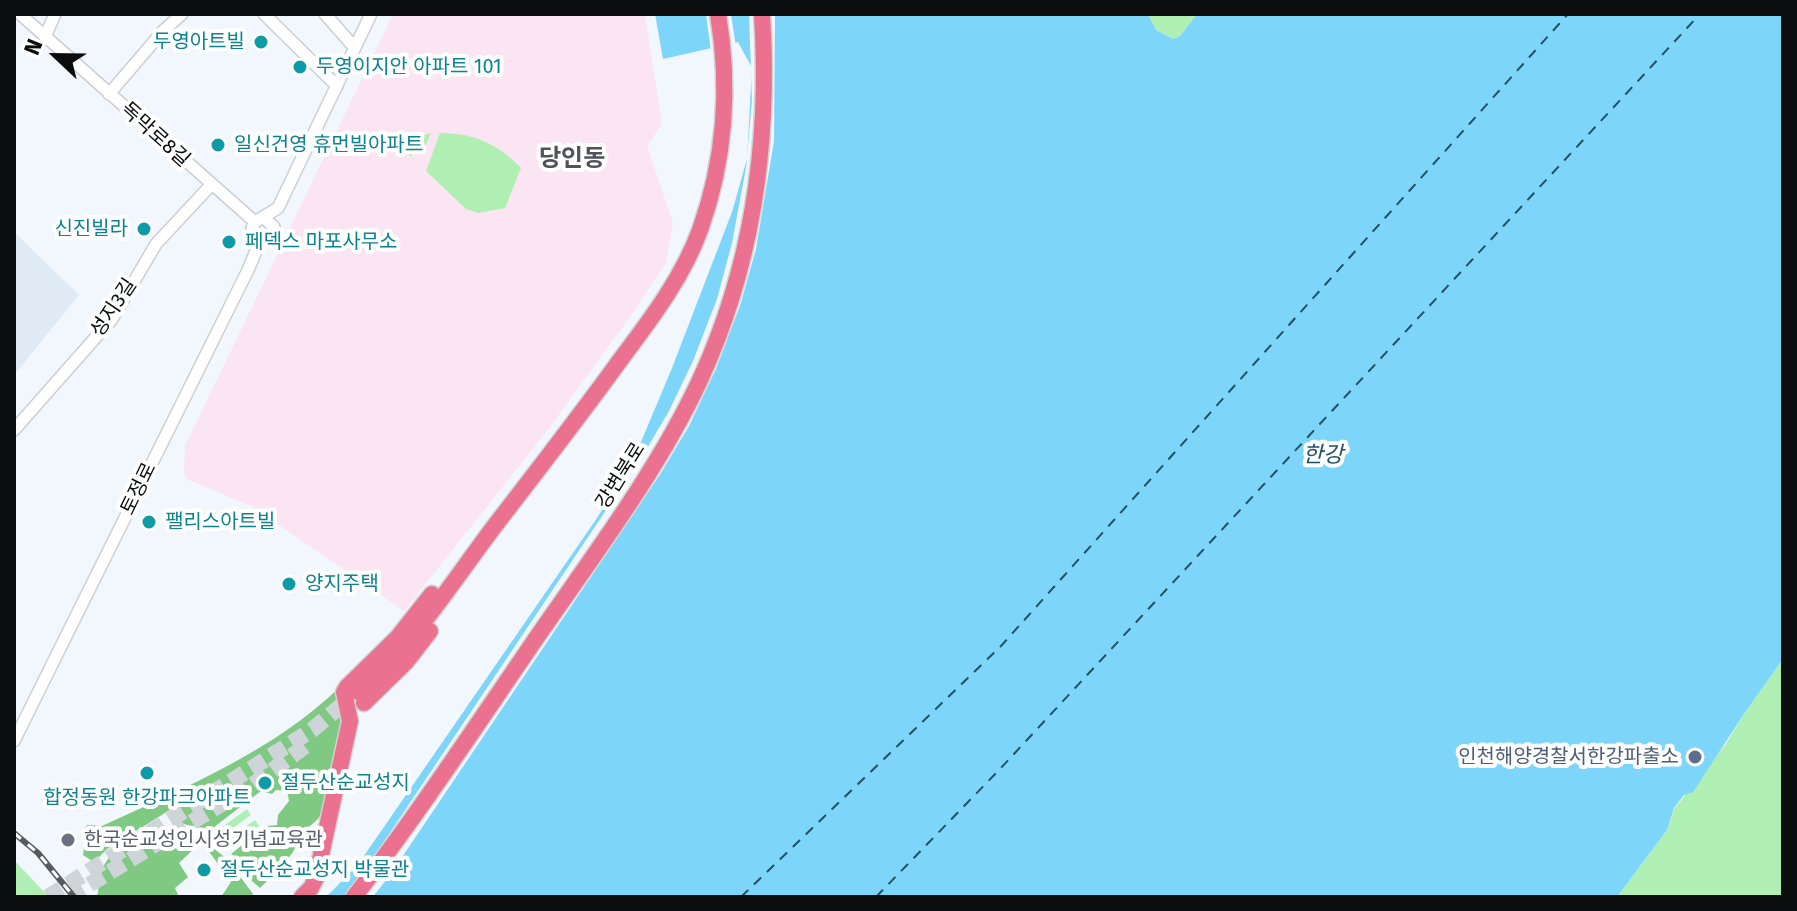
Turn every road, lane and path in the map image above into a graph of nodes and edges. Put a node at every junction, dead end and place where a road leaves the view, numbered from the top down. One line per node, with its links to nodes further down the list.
1 (20, 14): 9 (street, 독막로8길)
2 (55, 14): 9 (street)
3 (182, 14): 12 (street)
4 (264, 14): 11 (street)
5 (325, 14): 10 (street)
6 (371, 14): 10 (street)
7 (718, 14): 18 (highway)
8 (762, 14): 24 (highway, 강변북로)
9 (45, 37): 12 (street, 독막로8길)
10 (355, 48): 11 (street)
11 (337, 86): 14 (street)
12 (109, 94): 13 (street, 독막로8길)
13 (211, 185): 14 (street, 독막로8길); 19 (street, 성지3길)
14 (264, 222): 15 (street); 16 (street, 토정로)
15 (254, 235): 16 (street); 17 (street)
16 (266, 240): 17 (street, 토정로)
17 (256, 251): 21 (street, 토정로)
18 (574, 424): 20 (highway); 23 (highway)
19 (14, 430)
20 (361, 698)
21 (18, 722): 22 (street, 토정로)
22 (14, 741)
23 (302, 897)
24 (354, 897)

